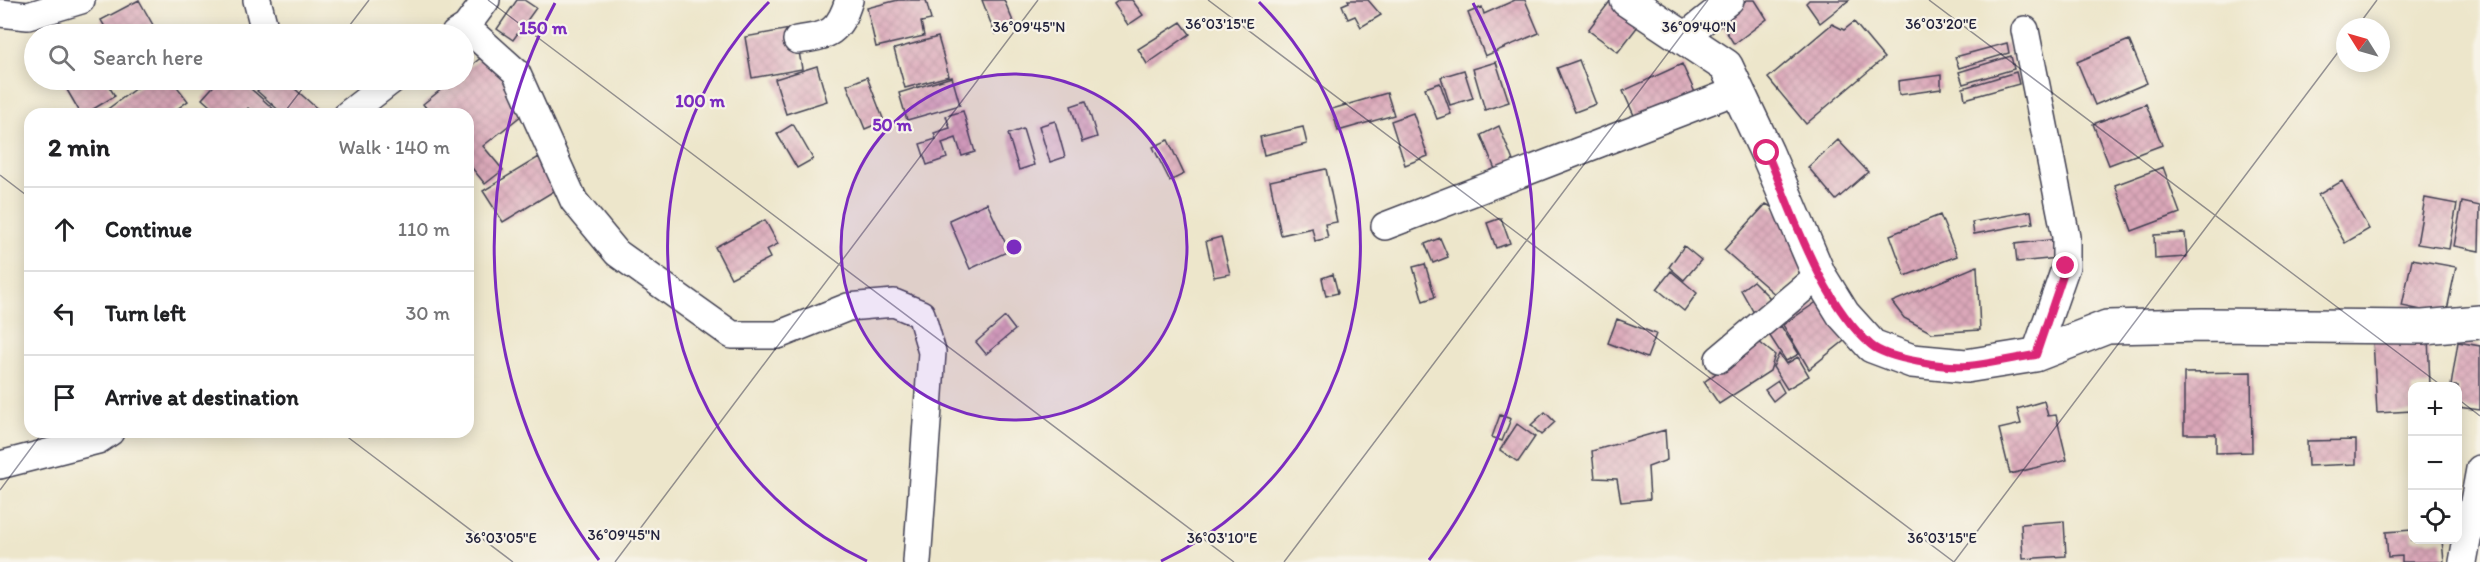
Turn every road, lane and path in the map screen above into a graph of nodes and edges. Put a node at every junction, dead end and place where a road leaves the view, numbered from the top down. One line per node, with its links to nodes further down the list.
1 (81, 0): 7 (street)
2 (257, 0): 8 (street)
3 (486, 0): 9 (street)
4 (849, 0): 12 (street)
5 (1627, 0): 11 (street)
6 (1730, 0): 11 (street)
7 (0, 13)
8 (263, 24)
9 (466, 24)
10 (2025, 30): 20 (street)
11 (1684, 37): 15 (street)
12 (797, 40)
13 (474, 41): 25 (street)
14 (379, 90): 16 (street)
15 (1738, 90): 17 (street); 18 (street)
16 (356, 108)
17 (1384, 226)
18 (1820, 275): 20 (street); 21 (street)
19 (2480, 322): 20 (street)
20 (2036, 355)
21 (1719, 358)
22 (101, 438): 23 (street)
23 (0, 465)
24 (2480, 469): 26 (street)
25 (917, 562)
26 (2463, 562)

